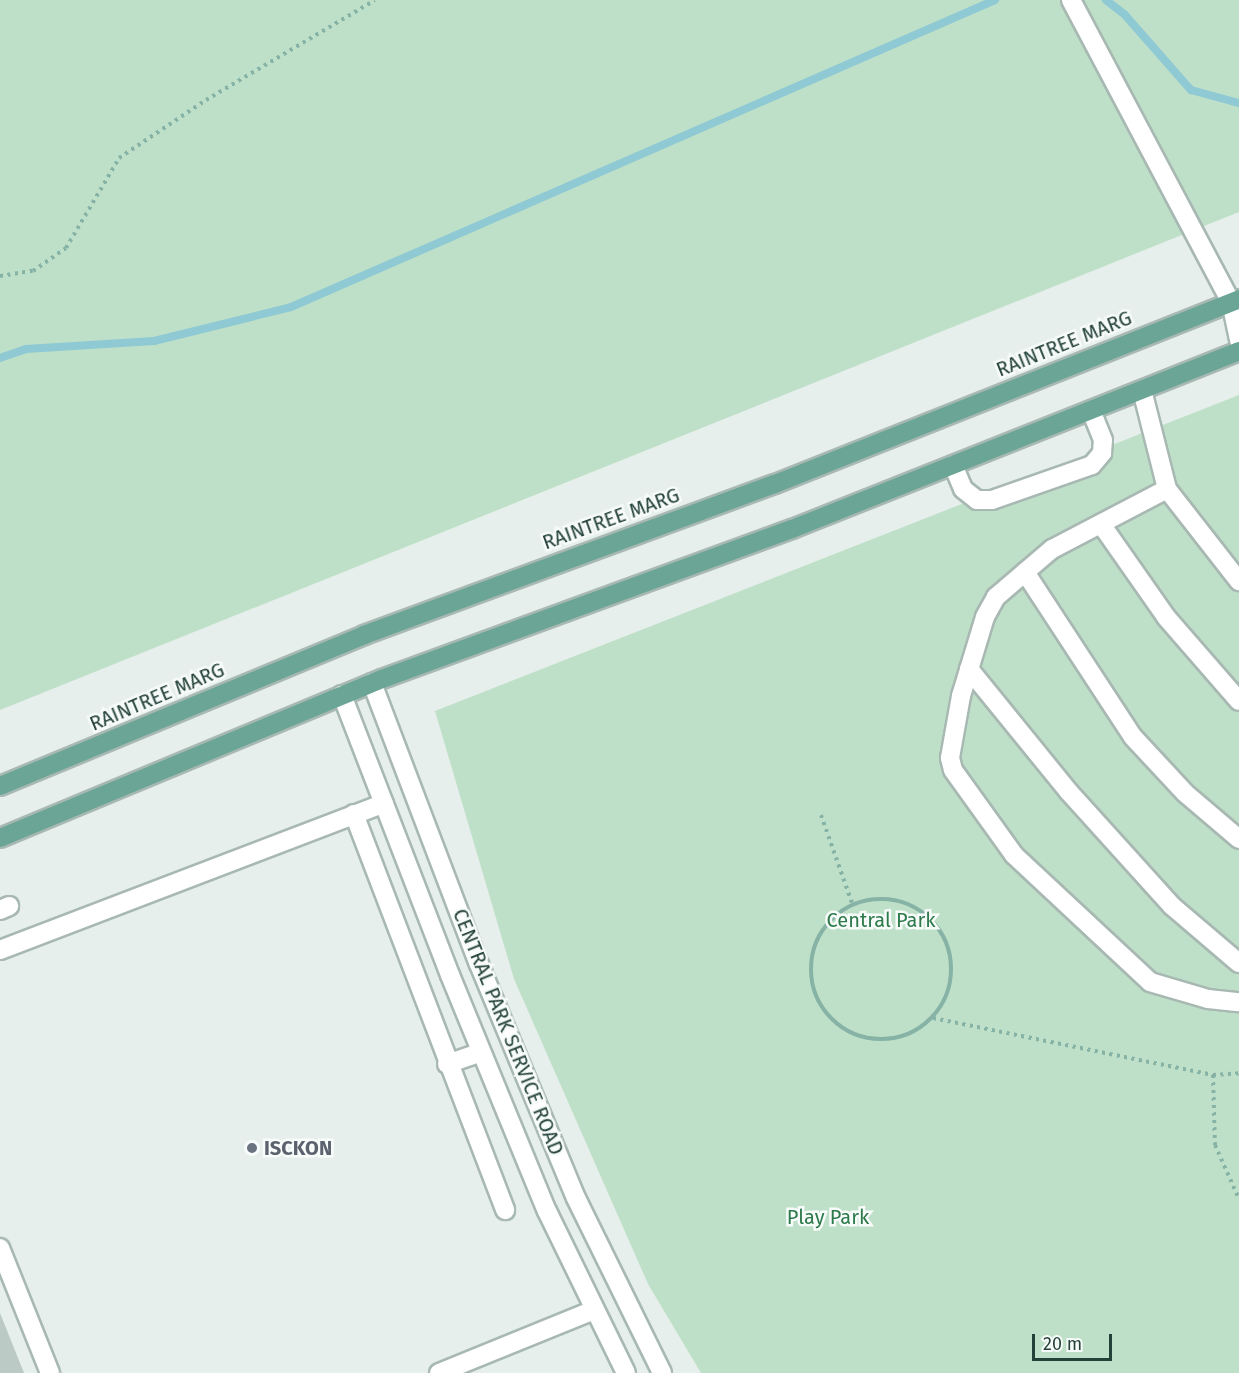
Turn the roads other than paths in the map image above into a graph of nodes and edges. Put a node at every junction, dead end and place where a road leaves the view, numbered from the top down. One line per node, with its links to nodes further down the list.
1 (1071, 0): 2 (street)
2 (1235, 300): 3 (street); 16 (main road, RAINTREE MARG)
3 (1239, 341)
4 (1239, 351): 5 (main road)
5 (1142, 390): 6 (main road); 8 (street)
6 (1090, 410): 7 (main road); 7 (street)
7 (952, 465): 13 (main road)
8 (1167, 489): 9 (street); 11 (street)
9 (1101, 524): 10 (street); 15 (street)
10 (1025, 572): 12 (street); 20 (street)
11 (1239, 581)
12 (969, 669): 22 (street); 23 (street)
13 (372, 683): 14 (main road); 32 (street, CENTRAL PARK SERVICE ROAD)
14 (342, 695): 17 (street, CENTRAL PARK SERVICE ROAD); 19 (main road)
15 (1239, 701)
16 (0, 786)
17 (384, 803): 18 (street); 24 (street, CENTRAL PARK SERVICE ROAD)
18 (354, 813): 21 (street); 25 (street)
19 (0, 838)
20 (1239, 839)
21 (0, 950)
22 (1239, 963)
23 (1239, 1002)
24 (481, 1052): 25 (street); 28 (street, CENTRAL PARK SERVICE ROAD)
25 (447, 1064): 26 (street)
26 (505, 1210)
27 (0, 1248): 29 (street)
28 (594, 1310): 30 (street); 31 (street, CENTRAL PARK SERVICE ROAD)
29 (50, 1373)
30 (439, 1373)
31 (626, 1373)
32 (663, 1373)

